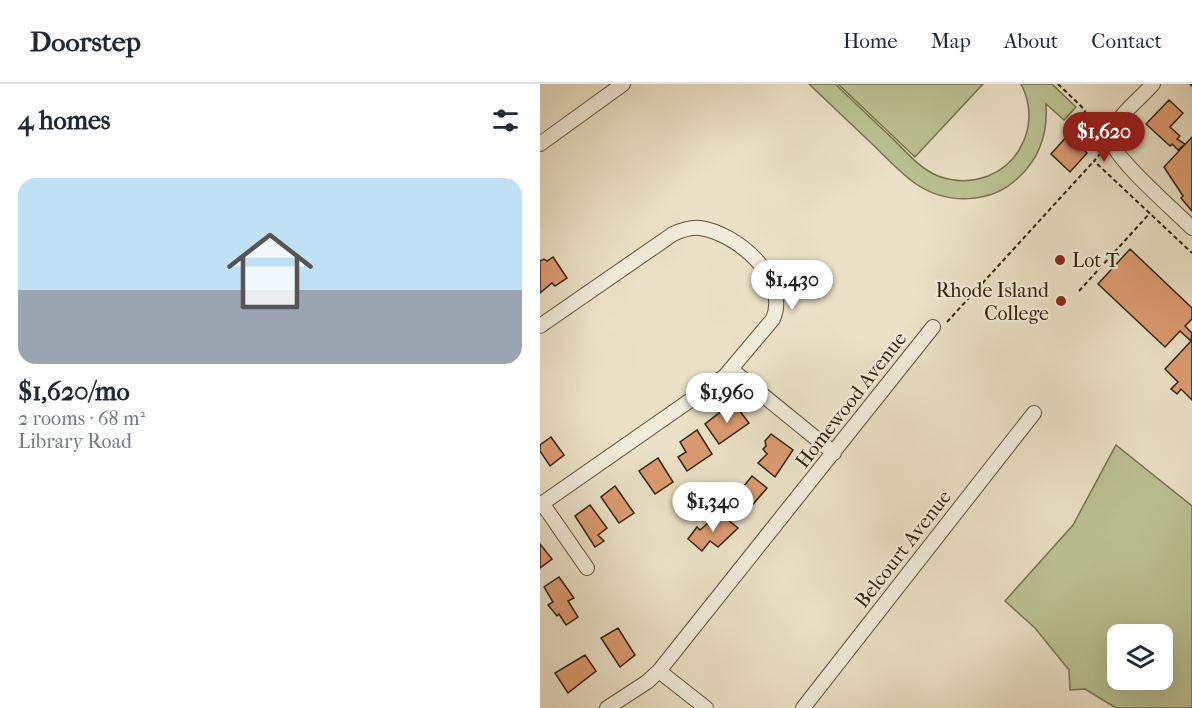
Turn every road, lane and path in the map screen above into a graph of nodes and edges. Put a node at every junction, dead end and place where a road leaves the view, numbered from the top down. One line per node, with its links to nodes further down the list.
1 (623, 84): 3 (street)
2 (1153, 84): 5 (street)
3 (540, 144)
4 (1094, 161): 9 (path)
5 (1163, 200): 6 (street); 7 (path)
6 (1192, 228)
7 (1078, 291)
8 (540, 326): 10 (street)
9 (933, 327): 12 (street, Homewood Avenue)
10 (732, 370): 12 (street); 13 (street)
11 (1034, 413): 18 (street, Belcourt Avenue)
12 (834, 453): 15 (street, Homewood Avenue)
13 (541, 504): 14 (street)
14 (587, 568)
15 (659, 671): 16 (street, Homewood Avenue); 17 (street)
16 (607, 708)
17 (705, 708)
18 (803, 708)

